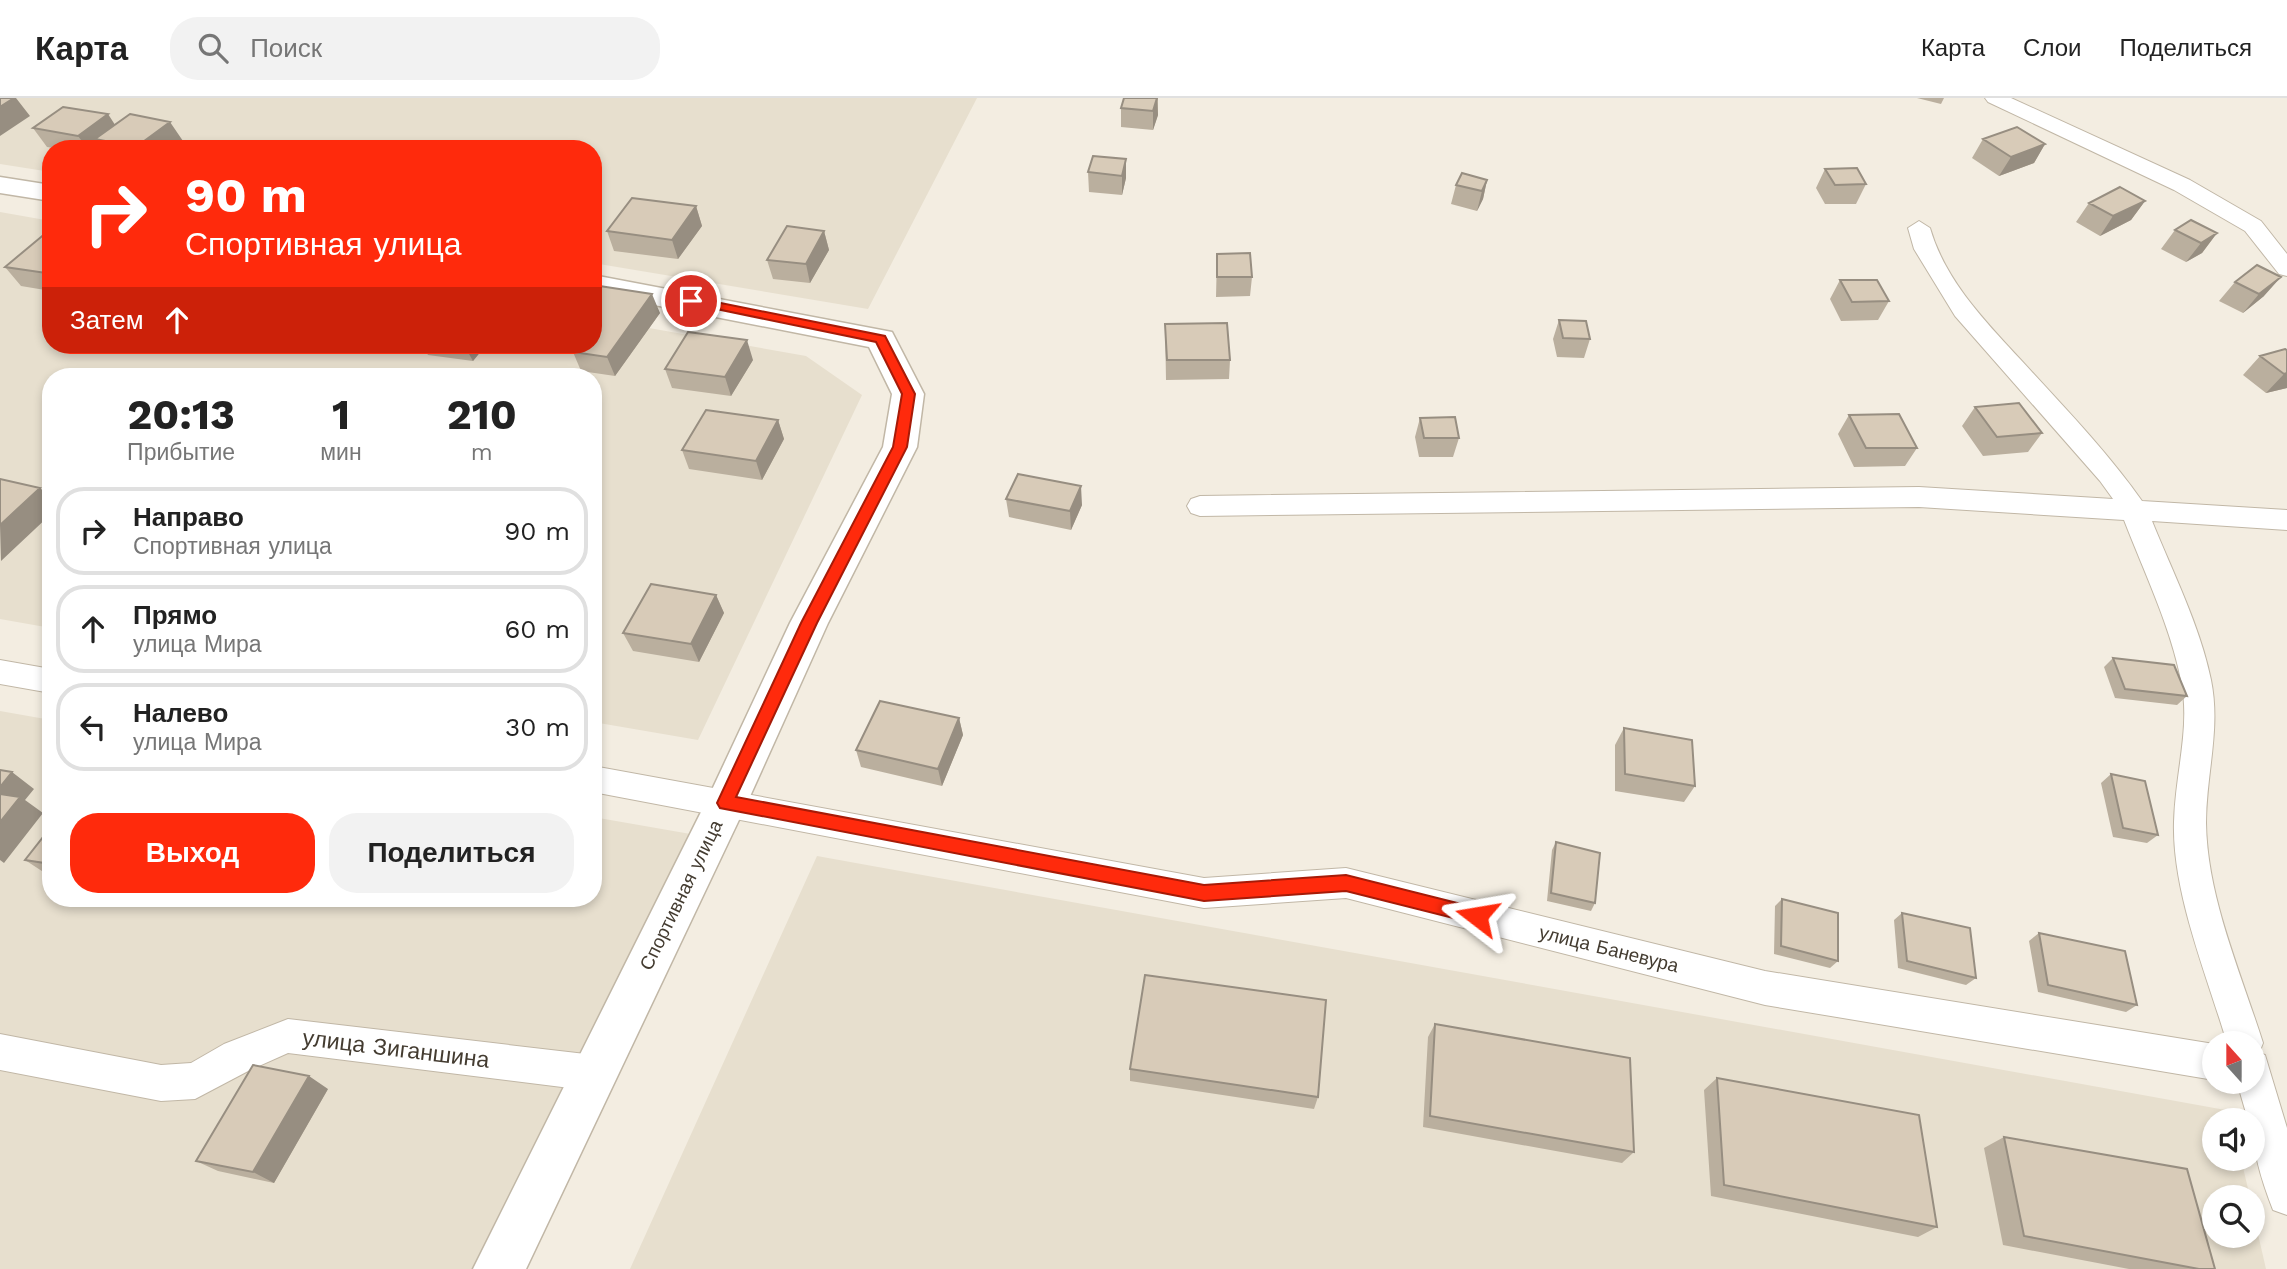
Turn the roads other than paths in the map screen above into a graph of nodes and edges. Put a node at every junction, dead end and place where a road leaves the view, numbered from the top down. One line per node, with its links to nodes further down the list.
1 (1995, 98): 5 (lane)
2 (0, 185): 3 (street)
3 (42, 192)
4 (1919, 228): 8 (lane)
5 (2287, 270)
6 (602, 286): 13 (street, Спортивная улица)
7 (1200, 506): 8 (lane)
8 (2134, 510): 9 (lane); 14 (lane)
9 (2287, 520)
10 (0, 672): 11 (lane)
11 (42, 679)
12 (602, 781): 13 (lane, улица Баневура)
13 (726, 803): 16 (lane, улица Баневура); 17 (street, Спортивная улица)
14 (2241, 1031)
15 (0, 1052): 17 (lane, улица Зиганшина)
16 (2202, 1060)
17 (594, 1073): 20 (street, Спортивная улица)
18 (2259, 1094): 19 (lane)
19 (2287, 1196)
20 (499, 1269)

